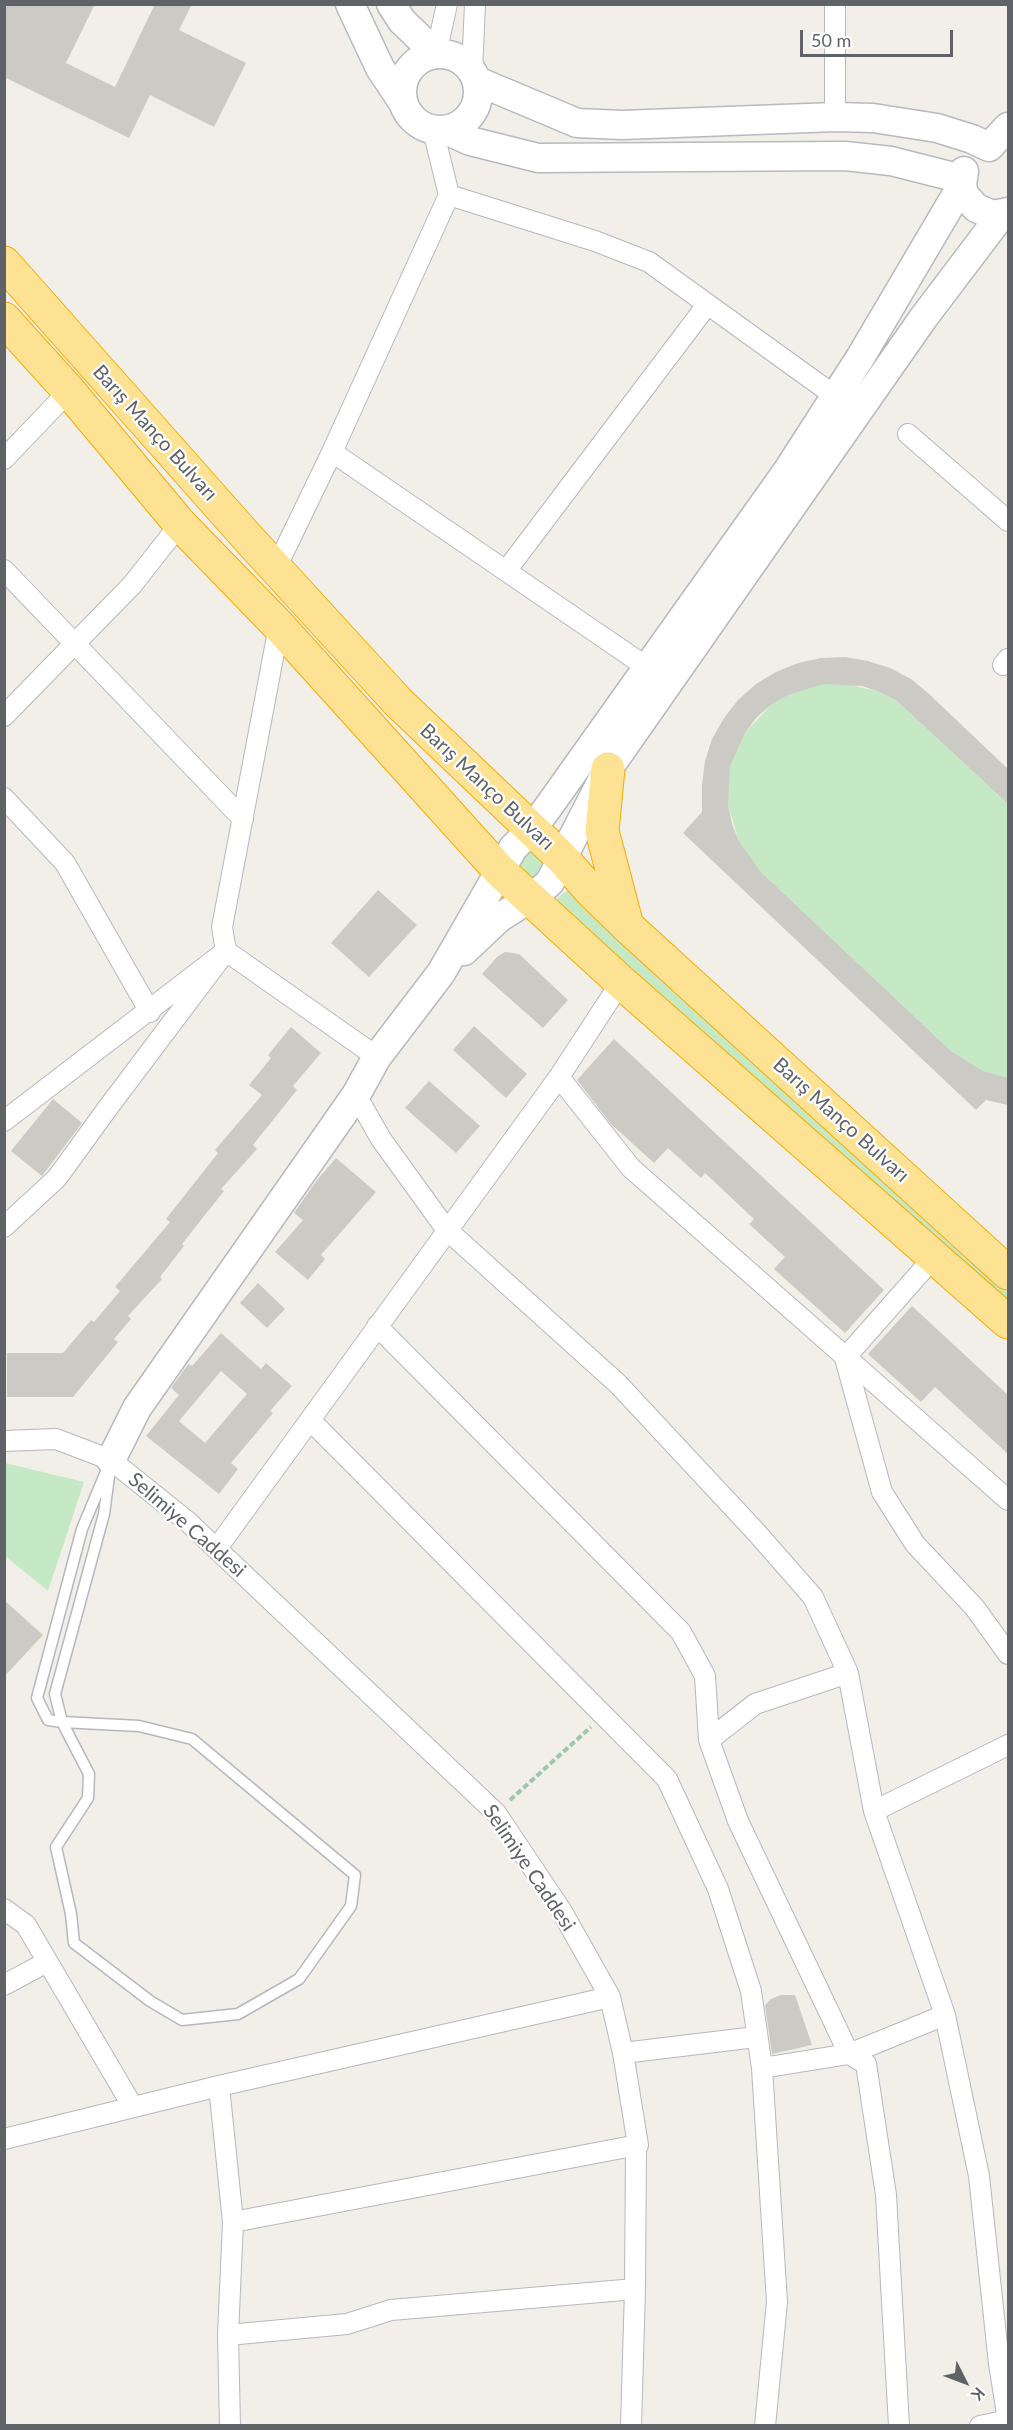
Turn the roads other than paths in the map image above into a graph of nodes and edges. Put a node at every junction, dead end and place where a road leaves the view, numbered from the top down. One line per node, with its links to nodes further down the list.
1 (350, 4): 8 (street)
2 (391, 4): 6 (street)
3 (447, 4): 6 (street)
4 (475, 4): 7 (street)
5 (835, 4): 9 (street)
6 (436, 54): 7 (street); 8 (street)
7 (475, 76): 9 (street); 11 (street)
8 (404, 104): 11 (street)
9 (835, 117): 12 (street)
10 (1008, 127): 12 (street)
11 (439, 130): 13 (street); 14 (street)
12 (999, 148): 13 (street)
13 (962, 182): 15 (street); 20 (street)
14 (449, 195): 17 (street); 22 (street)
15 (1005, 213): 33 (street)
16 (4, 263): 26 (highway, Barış Manço Bulvarı)
17 (707, 305): 20 (street); 28 (street)
18 (4, 319): 19 (highway, Barış Manço Bulvarı)
19 (69, 391): 23 (street); 25 (highway, Barış Manço Bulvarı)
20 (835, 396): 31 (street)
21 (908, 434): 24 (street)
22 (332, 452): 26 (street); 28 (street)
23 (4, 459)
24 (1008, 521)
25 (180, 524): 29 (highway, Barış Manço Bulvarı); 30 (street)
26 (276, 568): 36 (highway, Barış Manço Bulvarı)
27 (4, 570): 30 (street)
28 (506, 571): 31 (street)
29 (279, 626): 35 (street); 38 (highway, Barış Manço Bulvarı)
30 (75, 644): 32 (street); 35 (street)
31 (648, 668): 36 (street)
32 (4, 716)
33 (608, 769): 37 (street); 40 (highway)
34 (4, 798): 44 (street)
35 (243, 819): 41 (street)
36 (532, 829): 37 (highway, Barış Manço Bulvarı); 38 (street)
37 (562, 858): 39 (street); 40 (highway, Barış Manço Bulvarı)
38 (500, 871): 39 (highway, Barış Manço Bulvarı); 42 (street)
39 (530, 898): 42 (street); 43 (highway, Barış Manço Bulvarı)
40 (627, 926): 52 (highway, Barış Manço Bulvarı)
41 (226, 951): 44 (street); 45 (street); 49 (street)
42 (441, 973): 45 (street)
43 (621, 982): 46 (street); 51 (highway, Barış Manço Bulvarı)
44 (150, 1011): 48 (street)
45 (377, 1057): 47 (street)
46 (558, 1077): 50 (street); 55 (street)
47 (356, 1095): 50 (street); 58 (street)
48 (4, 1121)
49 (4, 1227)
50 (446, 1229): 54 (street); 62 (street)
51 (935, 1256): 53 (highway, Barış Manço Bulvarı); 55 (street)
52 (1008, 1273)
53 (1008, 1322)
54 (377, 1326): 56 (street); 64 (street)
55 (845, 1358): 59 (street); 61 (street)
56 (310, 1420): 60 (street); 72 (street)
57 (4, 1441): 58 (street, Selimiye Caddesi)
58 (111, 1460): 60 (street, Selimiye Caddesi); 63 (lane); 63 (lane)
59 (1008, 1500)
60 (217, 1548): 70 (street, Selimiye Caddesi)
61 (1008, 1654)
62 (848, 1673): 64 (street); 66 (street)
63 (62, 1722): 63 (lane)
64 (709, 1740): 74 (street)
65 (1008, 1745): 66 (street)
66 (874, 1811): 71 (street)
67 (4, 1909): 68 (street)
68 (47, 1962): 69 (street); 77 (street)
69 (4, 1985)
70 (610, 1997): 73 (street, Selimiye Caddesi); 76 (street)
71 (945, 2015): 74 (street); 83 (street)
72 (756, 2037): 73 (street); 75 (street)
73 (623, 2053): 79 (street, Selimiye Caddesi)
74 (849, 2054): 75 (street); 87 (street)
75 (762, 2068): 86 (street)
76 (219, 2086): 77 (street); 80 (street)
77 (133, 2108): 78 (street)
78 (4, 2139)
79 (638, 2145): 80 (street); 81 (street, Selimiye Caddesi)
80 (233, 2222): 82 (street)
81 (635, 2289): 82 (street); 85 (street, Selimiye Caddesi)
82 (228, 2335): 84 (street)
83 (1008, 2420): 88 (street)
84 (230, 2426)
85 (631, 2426)
86 (765, 2426)
87 (899, 2426)
88 (980, 2426)

